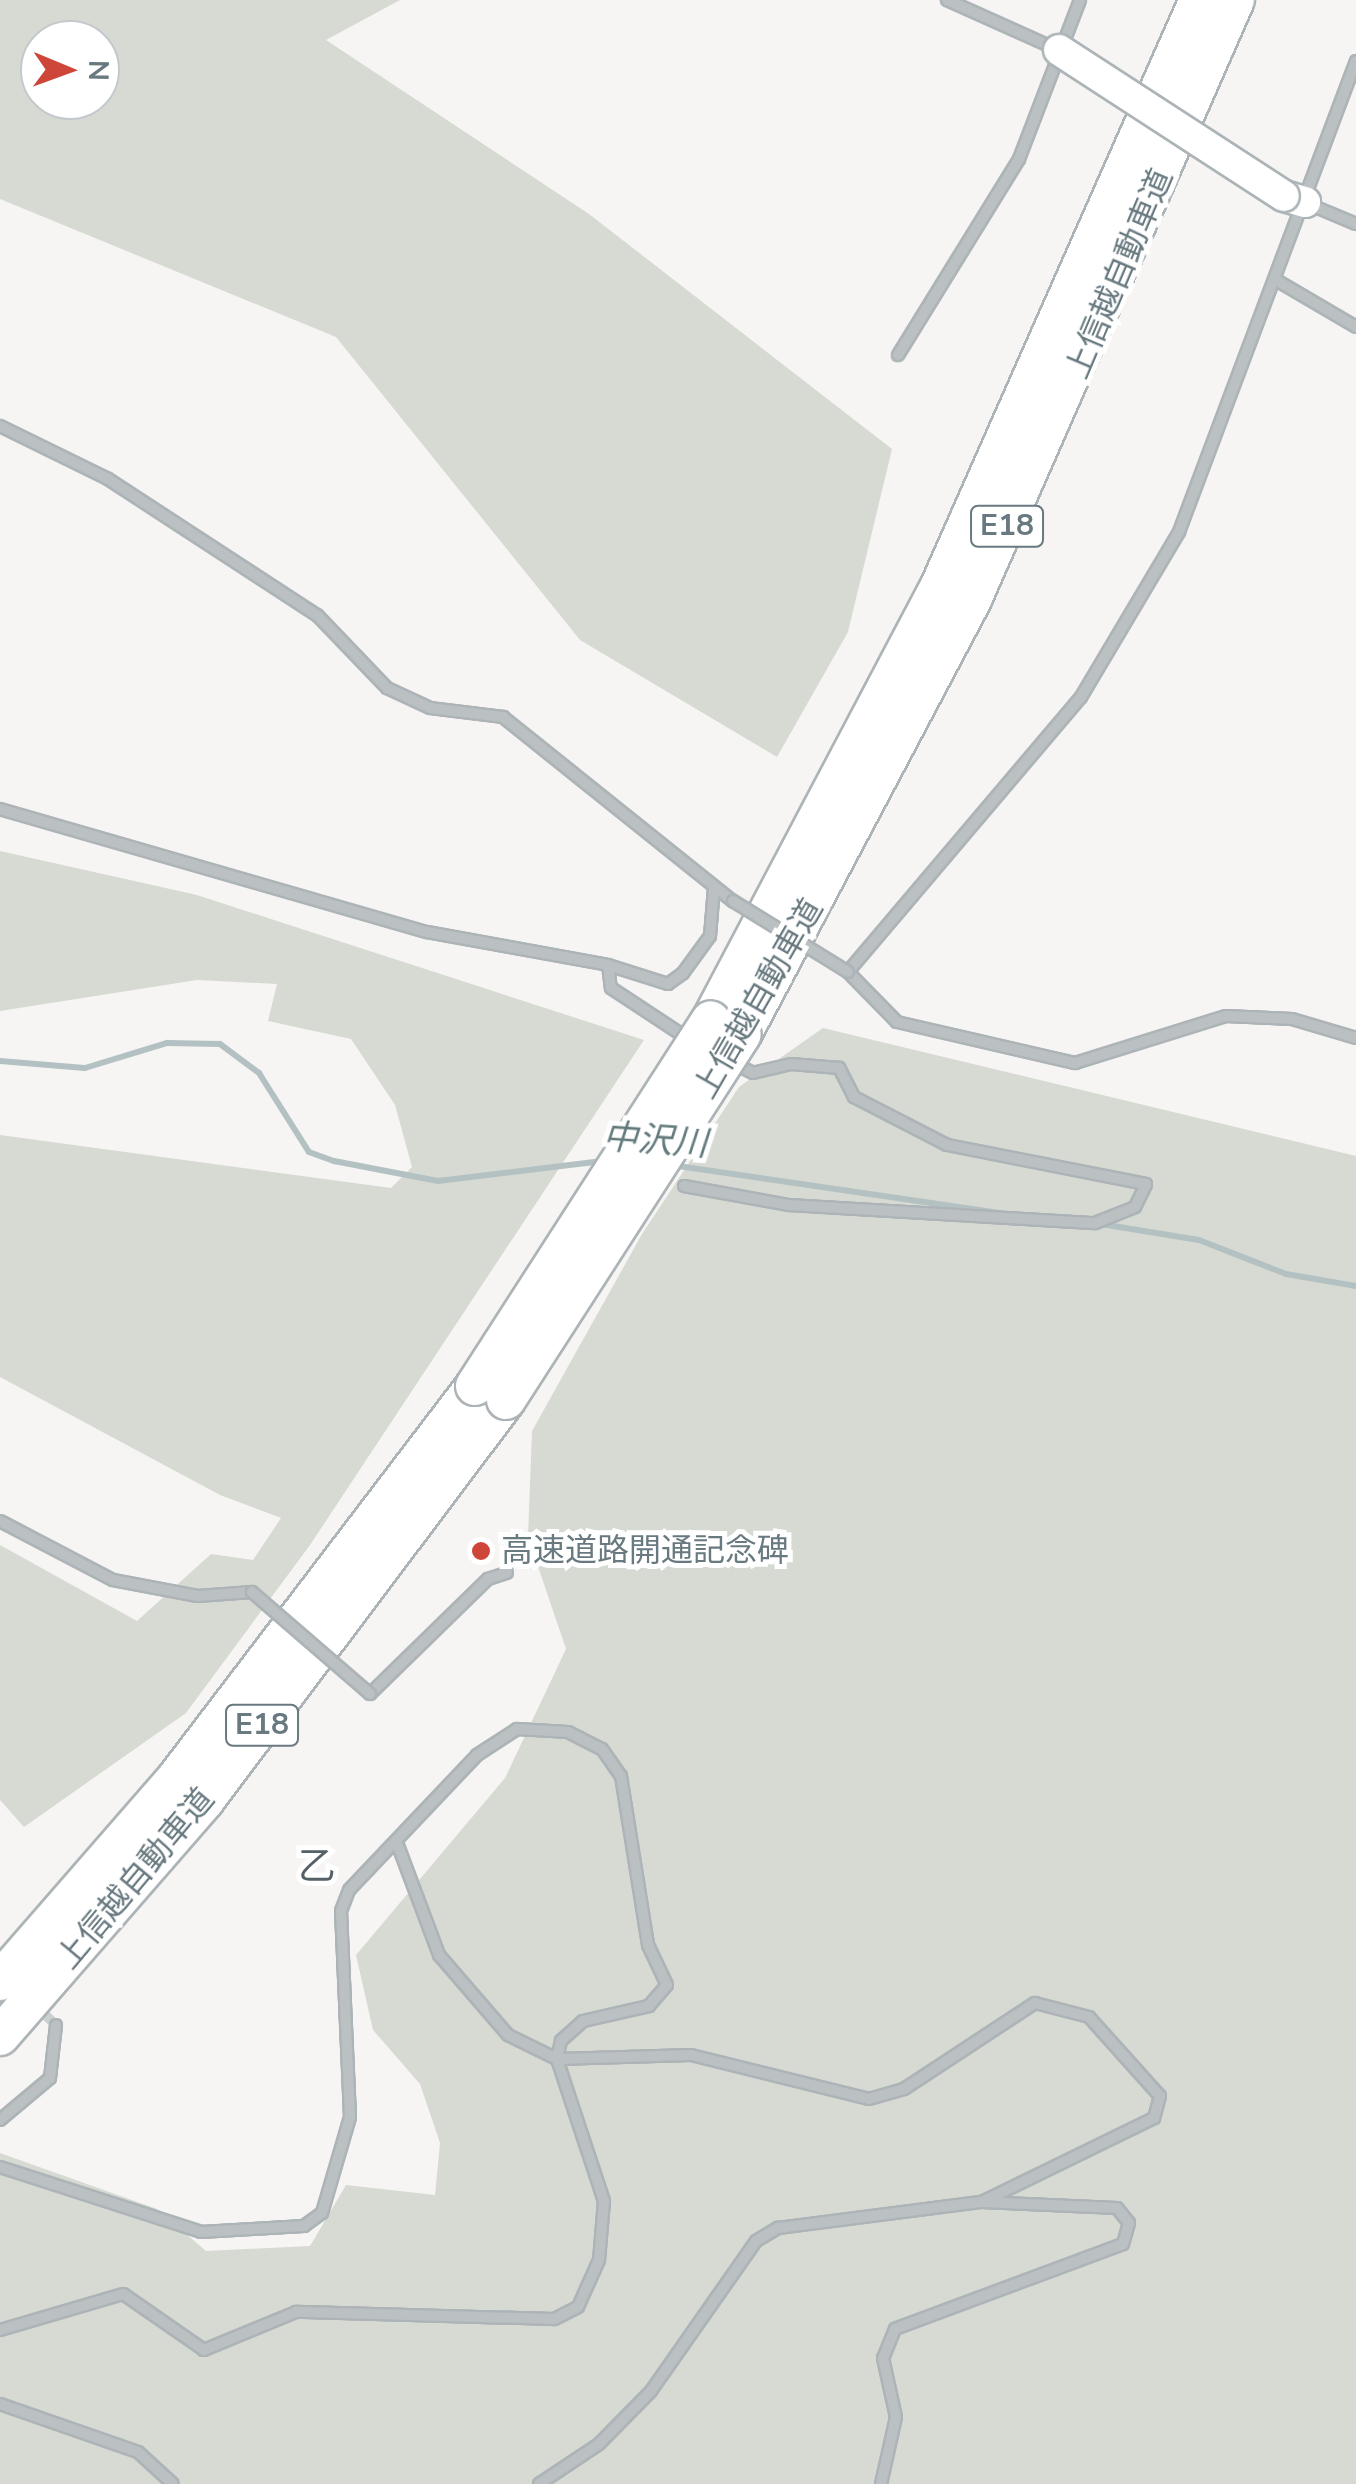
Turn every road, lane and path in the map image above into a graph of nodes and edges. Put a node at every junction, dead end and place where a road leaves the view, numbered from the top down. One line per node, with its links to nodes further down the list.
1 (947, 0): 5 (street)
2 (1080, 0): 5 (street)
3 (1198, 0): 17 (highway, 上信越自動車道 / E18)
4 (1235, 0): 17 (highway, 上信越自動車道 / E18)
5 (1059, 50): 7 (street, bridge); 11 (street)
6 (1356, 60): 7 (street)
7 (1294, 199): 8 (street); 9 (street)
8 (1356, 224)
9 (1276, 280): 10 (street); 16 (street)
10 (1356, 328)
11 (898, 355)
12 (0, 426): 14 (street)
13 (0, 809): 15 (street)
14 (678, 850): 15 (street); 16 (street, bridge)
15 (608, 966): 19 (street)
16 (848, 972): 18 (street)
17 (726, 1027): 20 (highway, 上信越自動車道 / E18, bridge)
18 (1356, 1038)
19 (684, 1186)
20 (490, 1393): 24 (highway, 上信越自動車道 / E18); 26 (highway, 上信越自動車道 / E18)
21 (0, 1521): 22 (street, bridge)
22 (506, 1573)
23 (397, 1843): 27 (street); 27 (street); 29 (street)
24 (0, 1982)
25 (56, 2025): 28 (street)
26 (0, 2036)
27 (557, 2059): 30 (street); 31 (street)
28 (0, 2120)
29 (0, 2167)
30 (982, 2202): 34 (street); 35 (street)
31 (0, 2330)
32 (0, 2404): 33 (street)
33 (173, 2484)
34 (539, 2484)
35 (881, 2484)

